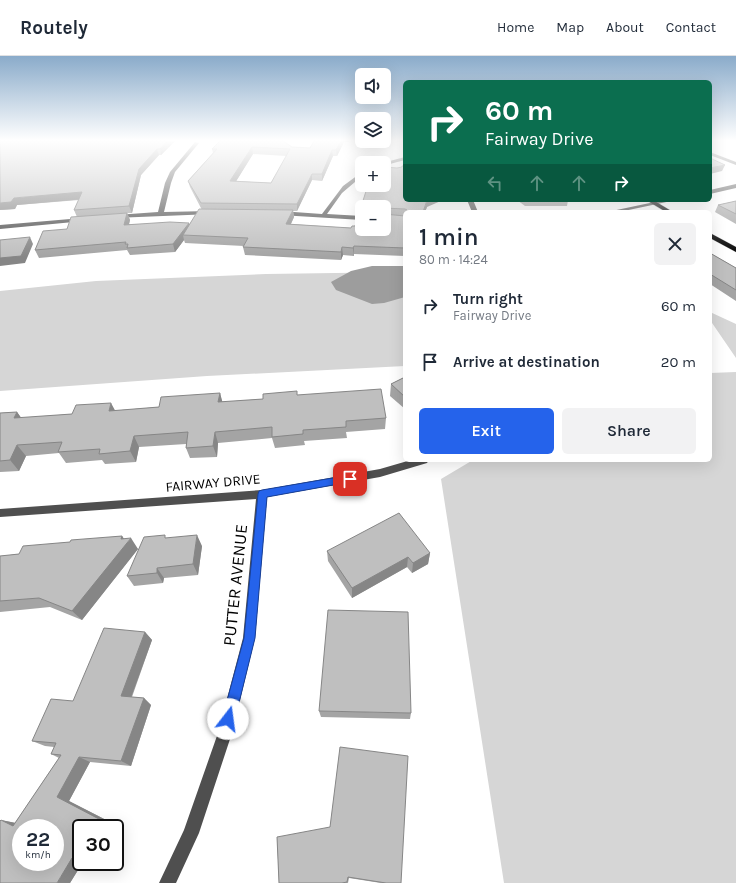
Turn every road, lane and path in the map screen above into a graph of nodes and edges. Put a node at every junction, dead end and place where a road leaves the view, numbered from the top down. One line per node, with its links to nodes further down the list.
1 (170, 180): 12 (street)
2 (352, 180): 13 (street)
3 (736, 186): 4 (street)
4 (712, 192)
5 (652, 202): 7 (main road)
6 (664, 202): 7 (street)
7 (655, 204): 8 (street); 9 (main road)
8 (621, 210)
9 (666, 210)
10 (216, 213): 12 (street)
11 (270, 213): 13 (street)
12 (160, 214): 15 (street)
13 (324, 215): 14 (street)
14 (355, 217)
15 (109, 218)
16 (86, 220): 17 (street)
17 (0, 227)
18 (712, 236): 19 (main road)
19 (736, 250)
20 (417, 462): 21 (street, FAIRWAY DRIVE)
21 (262, 494): 22 (street, FAIRWAY DRIVE); 23 (street, PUTTER AVENUE)
22 (0, 514)
23 (167, 883)

